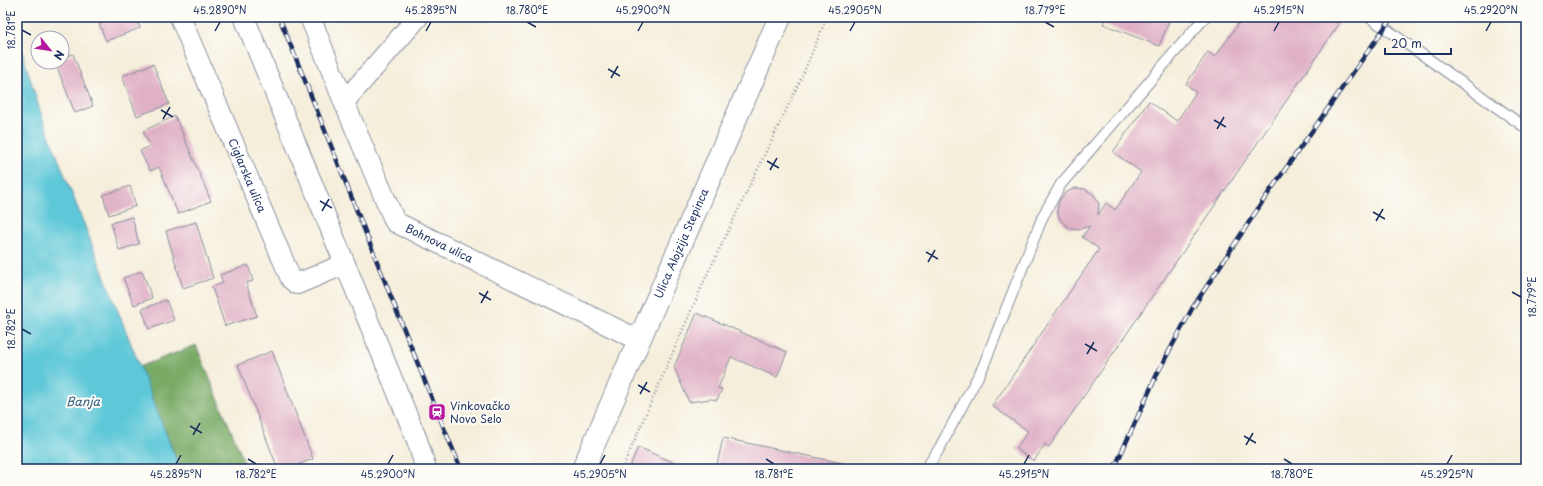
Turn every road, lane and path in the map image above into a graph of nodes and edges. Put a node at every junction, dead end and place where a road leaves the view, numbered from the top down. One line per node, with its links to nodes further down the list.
1 (180, 17): 11 (street, Ciglarska ulica)
2 (244, 17): 11 (street)
3 (310, 17): 9 (street, Bohnova ulica)
4 (418, 17): 9 (street)
5 (780, 17): 12 (main road, Ulica Alojzija Stepinca)
6 (827, 17): 15 (path)
7 (1204, 17): 16 (lane)
8 (1368, 17): 10 (lane)
9 (344, 102): 12 (street, Bohnova ulica)
10 (1526, 128)
11 (345, 264): 13 (street)
12 (639, 340): 14 (main road, Ulica Alojzija Stepinca)
13 (426, 469)
14 (583, 469)
15 (622, 469)
16 (926, 469)

